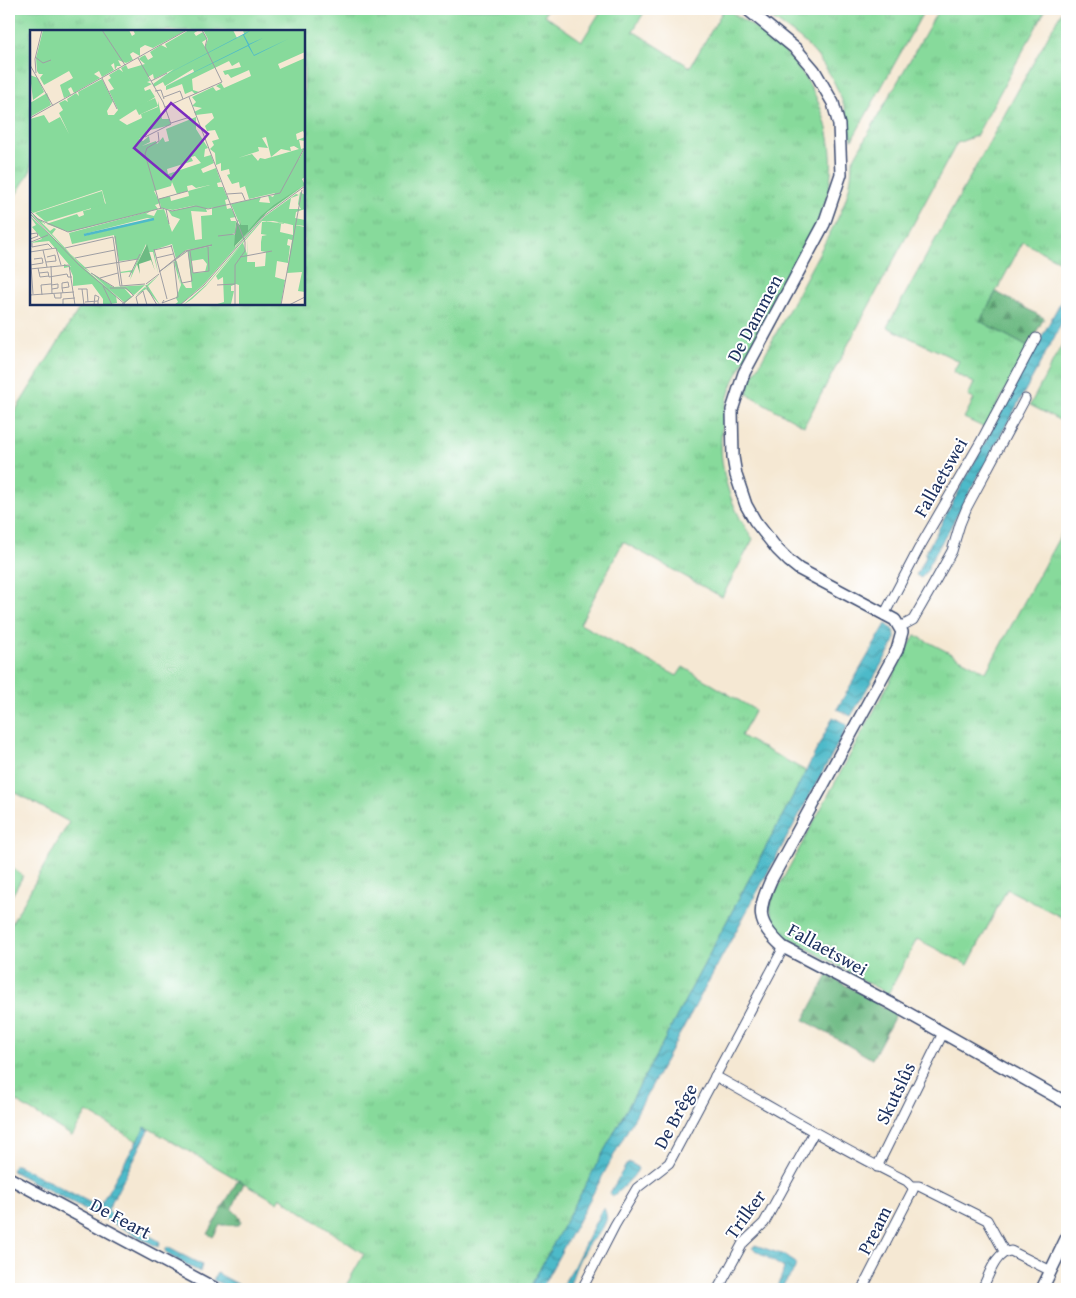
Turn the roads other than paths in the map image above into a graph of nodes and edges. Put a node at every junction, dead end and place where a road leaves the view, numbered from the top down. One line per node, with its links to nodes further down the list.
1 (746, 9): 4 (street, De Dammen)
2 (1036, 338): 4 (street, Fallaetswei)
3 (1025, 400): 5 (street, Fallaetswei)
4 (884, 615): 5 (street)
5 (900, 627): 6 (street, Fallaetswei)
6 (784, 947): 7 (street, Fallaetswei); 8 (street, De Brêge)
7 (943, 1033): 9 (street, Fallaetswei); 11 (street, Skutslûs)
8 (715, 1076): 10 (street); 18 (street, De Brêge)
9 (1067, 1103)
10 (814, 1132): 11 (street); 19 (street, Trilker)
11 (877, 1167): 13 (street)
12 (9, 1178): 17 (street, De Feart)
13 (912, 1186): 15 (street); 20 (street, Pream)
14 (1067, 1237): 16 (street)
15 (1004, 1252): 16 (street); 21 (street)
16 (1051, 1271): 22 (street)
17 (216, 1289)
18 (582, 1289)
19 (718, 1289)
20 (862, 1289)
21 (982, 1289)
22 (1042, 1289)

